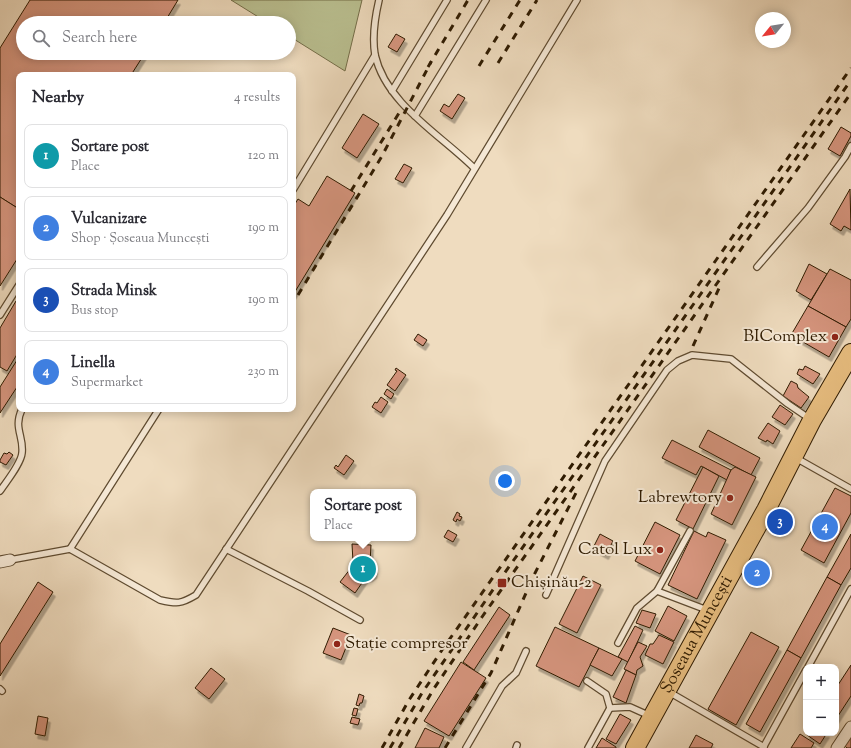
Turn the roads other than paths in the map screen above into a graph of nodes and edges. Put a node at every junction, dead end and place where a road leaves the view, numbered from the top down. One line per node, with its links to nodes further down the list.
1 (379, 0): 5 (lane)
2 (447, 0): 6 (lane)
3 (486, 0): 7 (lane)
4 (577, 0): 10 (lane)
5 (375, 55): 6 (lane); 11 (lane)
6 (392, 91): 7 (lane)
7 (415, 116): 10 (lane)
8 (851, 146): 9 (lane)
9 (848, 159): 12 (lane)
10 (474, 168): 24 (lane)
11 (296, 185)
12 (757, 267)
13 (16, 290): 14 (lane)
14 (0, 316)
15 (851, 353): 18 (main road, Șoseaua Muncești)
16 (20, 412): 21 (lane)
17 (156, 412): 23 (lane)
18 (812, 420): 19 (main road, Șoseaua Muncești); 28 (lane)
19 (794, 456): 20 (lane); 29 (main road, Șoseaua Muncești)
20 (851, 489)
21 (0, 492)
22 (690, 531): 27 (lane)
23 (70, 549): 24 (lane); 25 (lane)
24 (226, 549): 30 (lane)
25 (5, 561)
26 (851, 588): 33 (lane)
27 (657, 591): 29 (lane); 31 (lane)
28 (546, 595)
29 (710, 612): 36 (main road, Șoseaua Muncești)
30 (360, 620)
31 (618, 643)
32 (526, 651): 40 (lane)
33 (810, 664)
34 (803, 675): 43 (lane)
35 (587, 681): 37 (lane)
36 (667, 690): 38 (main road, Șoseaua Muncești); 43 (lane)
37 (610, 708): 38 (lane); 41 (lane)
38 (652, 718): 42 (main road, Șoseaua Muncești)
39 (851, 727): 44 (street)
40 (466, 748)
41 (588, 748)
42 (635, 748)
43 (763, 748)
44 (837, 748)

